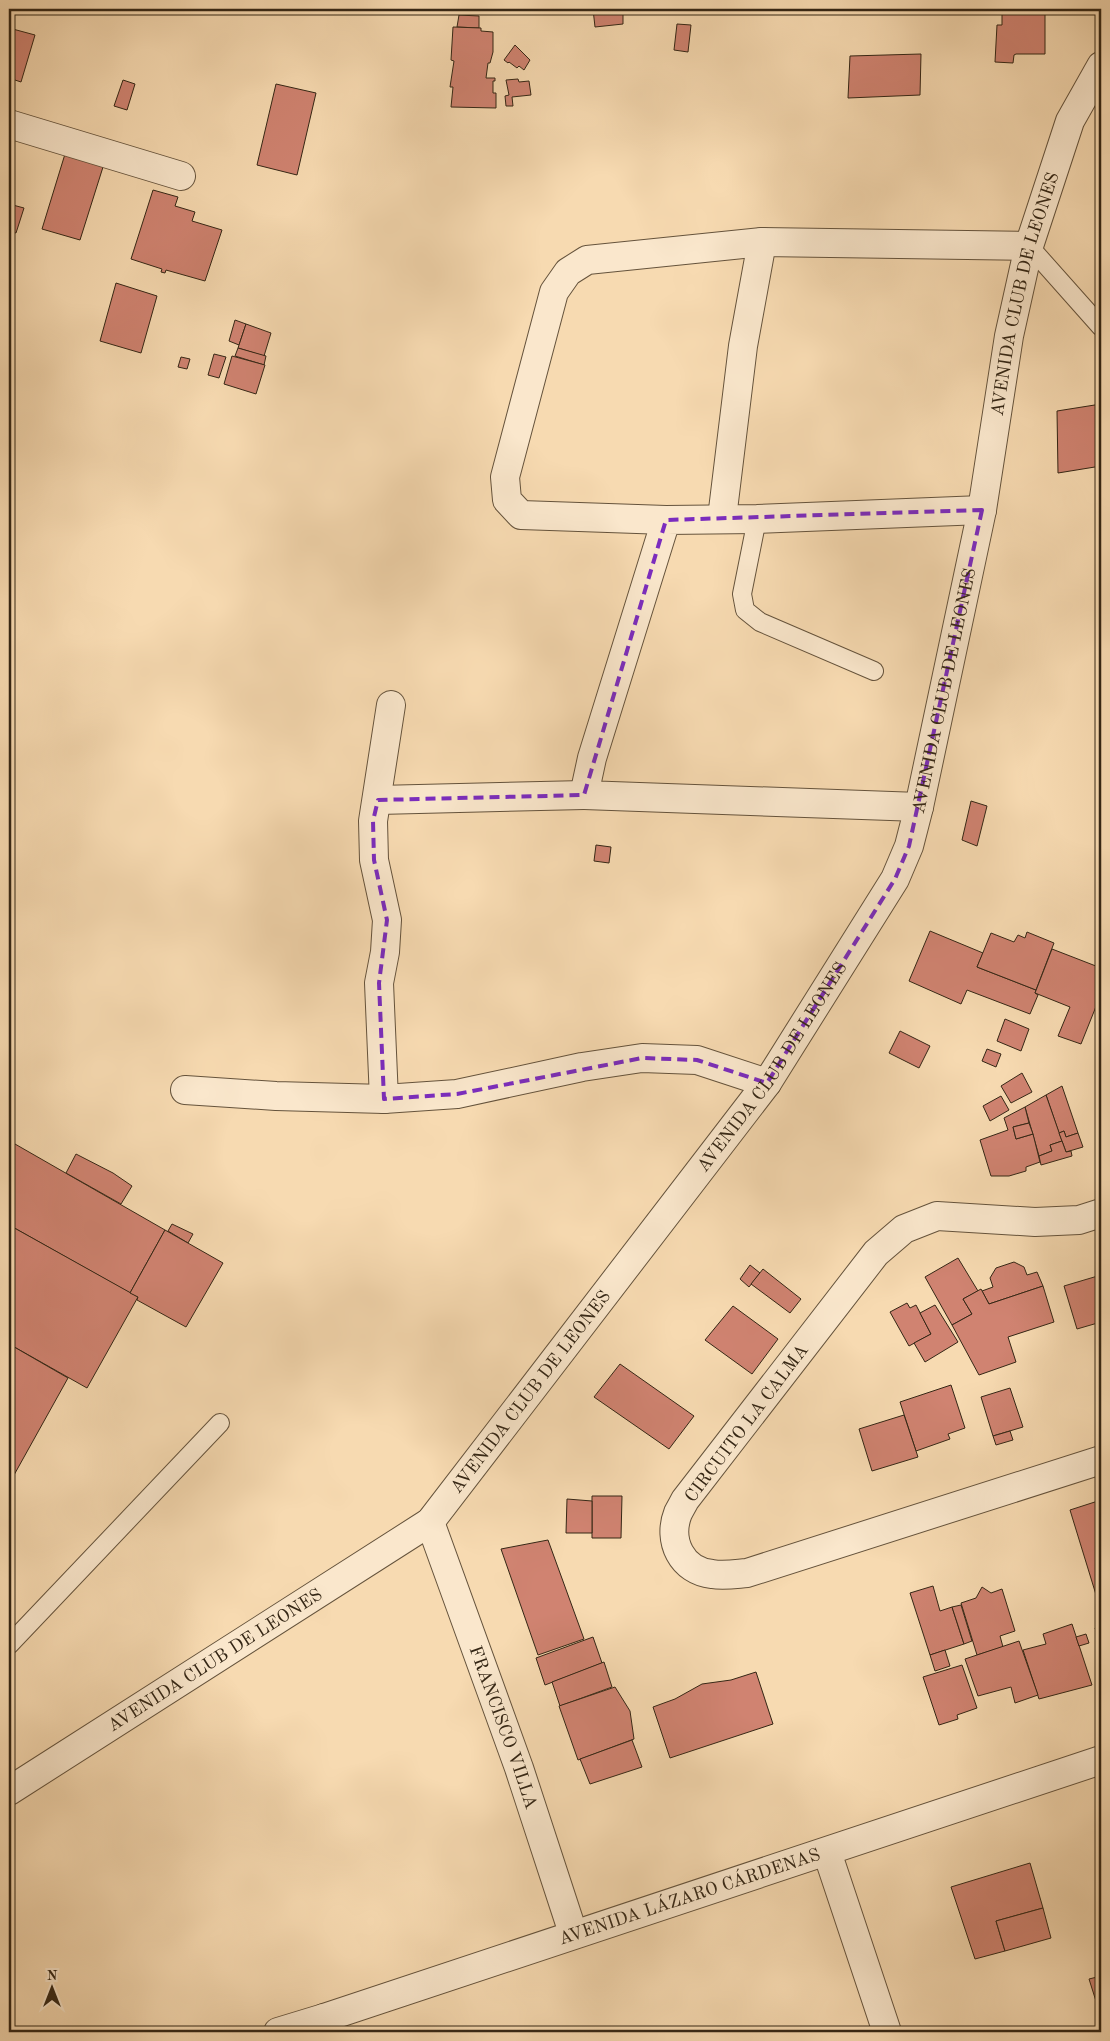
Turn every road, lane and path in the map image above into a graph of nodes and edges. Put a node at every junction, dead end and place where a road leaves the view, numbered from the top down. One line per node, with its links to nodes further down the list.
1 (1101, 66): 5 (street, AVENIDA CLUB DE LEONES)
2 (9, 124): 3 (street)
3 (181, 176)
4 (762, 242): 5 (street); 8 (street); 10 (street)
5 (1029, 246): 6 (lane); 7 (street, AVENIDA CLUB DE LEONES)
6 (1101, 327)
7 (982, 510): 9 (street); 15 (street, AVENIDA CLUB DE LEONES)
8 (722, 518): 9 (street); 10 (street)
9 (757, 519): 11 (lane)
10 (666, 520): 13 (street)
11 (874, 670)
12 (391, 705): 14 (street)
13 (584, 795): 14 (street); 15 (street)
14 (378, 800): 18 (street)
15 (919, 808): 16 (street, AVENIDA CLUB DE LEONES)
16 (767, 1083): 18 (street); 22 (street, AVENIDA CLUB DE LEONES)
17 (185, 1090): 18 (street)
18 (384, 1099)
19 (1101, 1214): 21 (street, CIRCUITO LA CALMA)
20 (220, 1423): 23 (lane)
21 (1101, 1460)
22 (430, 1522): 25 (street, AVENIDA CLUB DE LEONES); 27 (street, FRANCISCO VILLA)
23 (9, 1645)
24 (1101, 1760): 26 (street, AVENIDA LÁZARO CÁRDENAS)
25 (9, 1791)
26 (828, 1852): 27 (street, AVENIDA LÁZARO CÁRDENAS); 30 (street)
27 (574, 1933): 28 (street, AVENIDA LÁZARO CÁRDENAS)
28 (326, 2025): 29 (street, AVENIDA LÁZARO CÁRDENAS)
29 (278, 2032)
30 (887, 2032)

